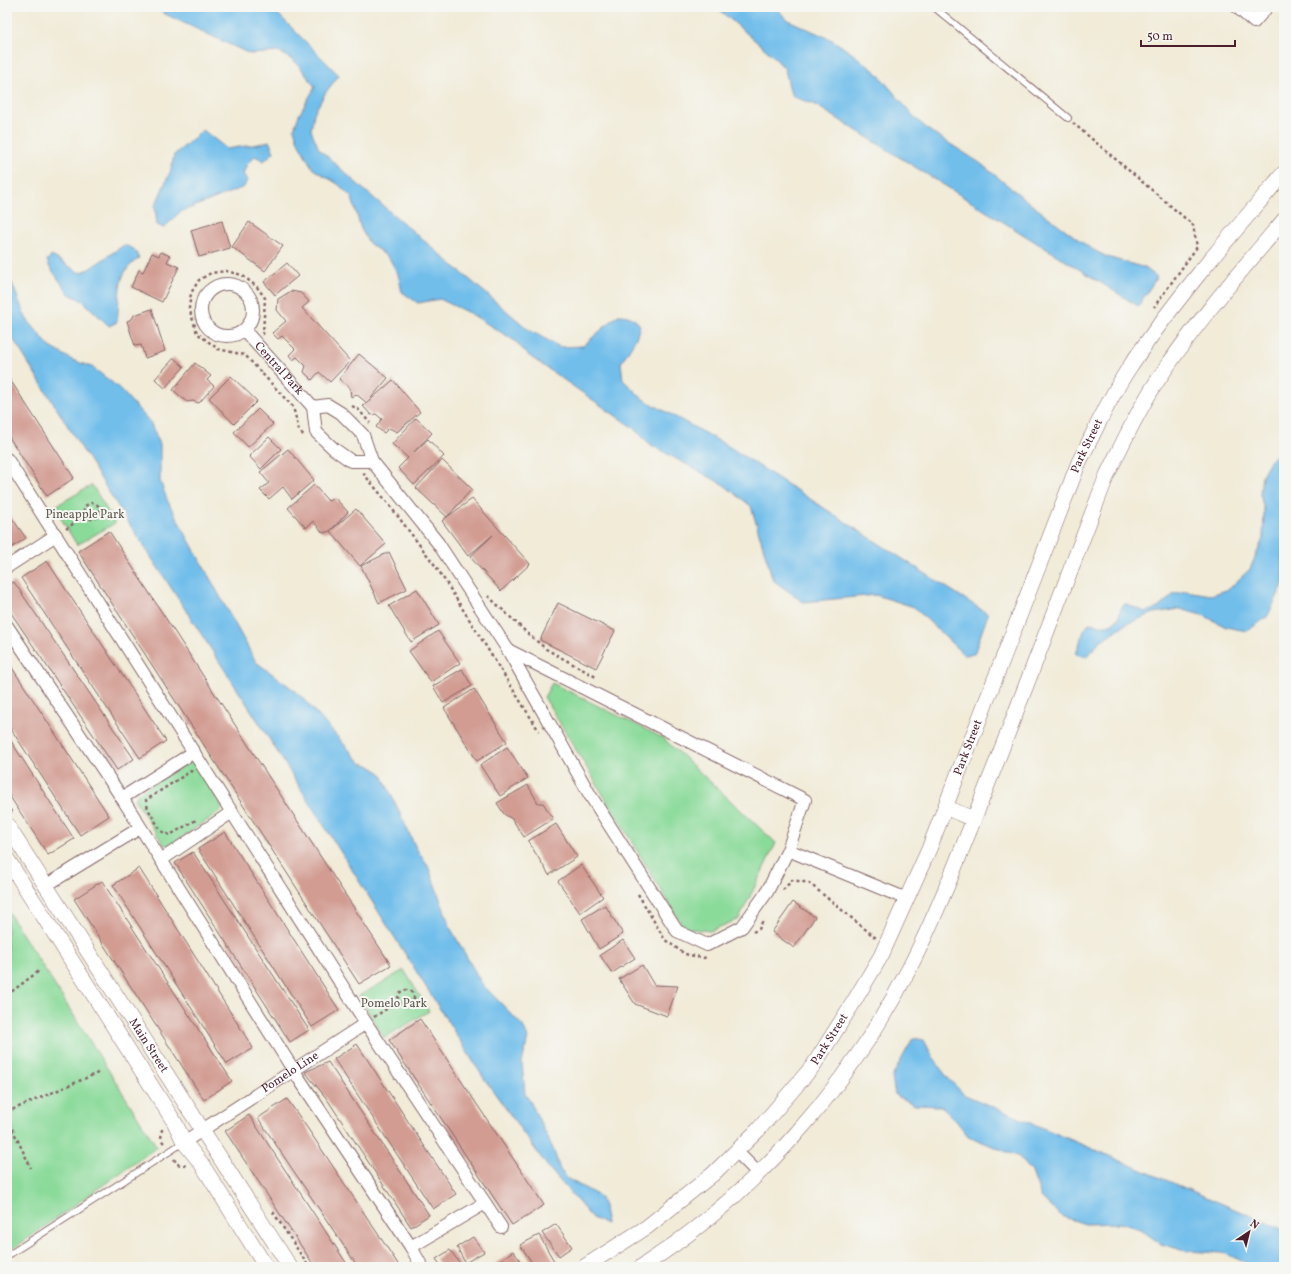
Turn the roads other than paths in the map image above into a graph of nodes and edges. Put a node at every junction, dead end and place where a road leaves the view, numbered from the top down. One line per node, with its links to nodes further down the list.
1 (934, 7): 4 (lane)
2 (1237, 7): 3 (street)
3 (1267, 7)
4 (1068, 118)
5 (1284, 173): 17 (street, Park Street)
6 (1284, 220): 19 (street)
7 (244, 330): 7 (street); 8 (street, Central Park)
8 (312, 407): 10 (street); 10 (street)
9 (7, 459): 11 (street)
10 (372, 461): 14 (street)
11 (56, 535): 12 (street); 15 (street)
12 (7, 567)
13 (7, 626): 16 (street)
14 (508, 650): 22 (street); 22 (street)
15 (194, 752): 16 (street); 18 (street)
16 (122, 798): 21 (street)
17 (945, 807): 19 (street); 26 (street, Park Street)
18 (232, 812): 24 (street); 27 (street)
19 (973, 819): 32 (street)
20 (7, 825): 25 (street, Main Street)
21 (140, 828): 24 (street); 25 (street)
22 (788, 850): 26 (street)
23 (7, 859): 30 (street, Main Street)
24 (161, 860): 28 (street)
25 (45, 886): 29 (street, Main Street)
26 (907, 899): 31 (street, Park Street)
27 (366, 1022): 28 (street, Pomelo Line); 33 (street)
28 (294, 1071): 29 (street, Pomelo Line); 35 (street)
29 (209, 1126): 30 (street, Pomelo Line); 38 (street, Main Street)
30 (184, 1142): 36 (lane); 37 (street, Main Street)
31 (736, 1151): 32 (street); 40 (street, Park Street)
32 (758, 1173): 41 (street)
33 (485, 1203): 34 (street); 35 (street)
34 (501, 1227)
35 (411, 1247): 39 (street)
36 (7, 1256)
37 (266, 1267)
38 (290, 1267)
39 (422, 1267)
40 (584, 1267)
41 (641, 1267)

